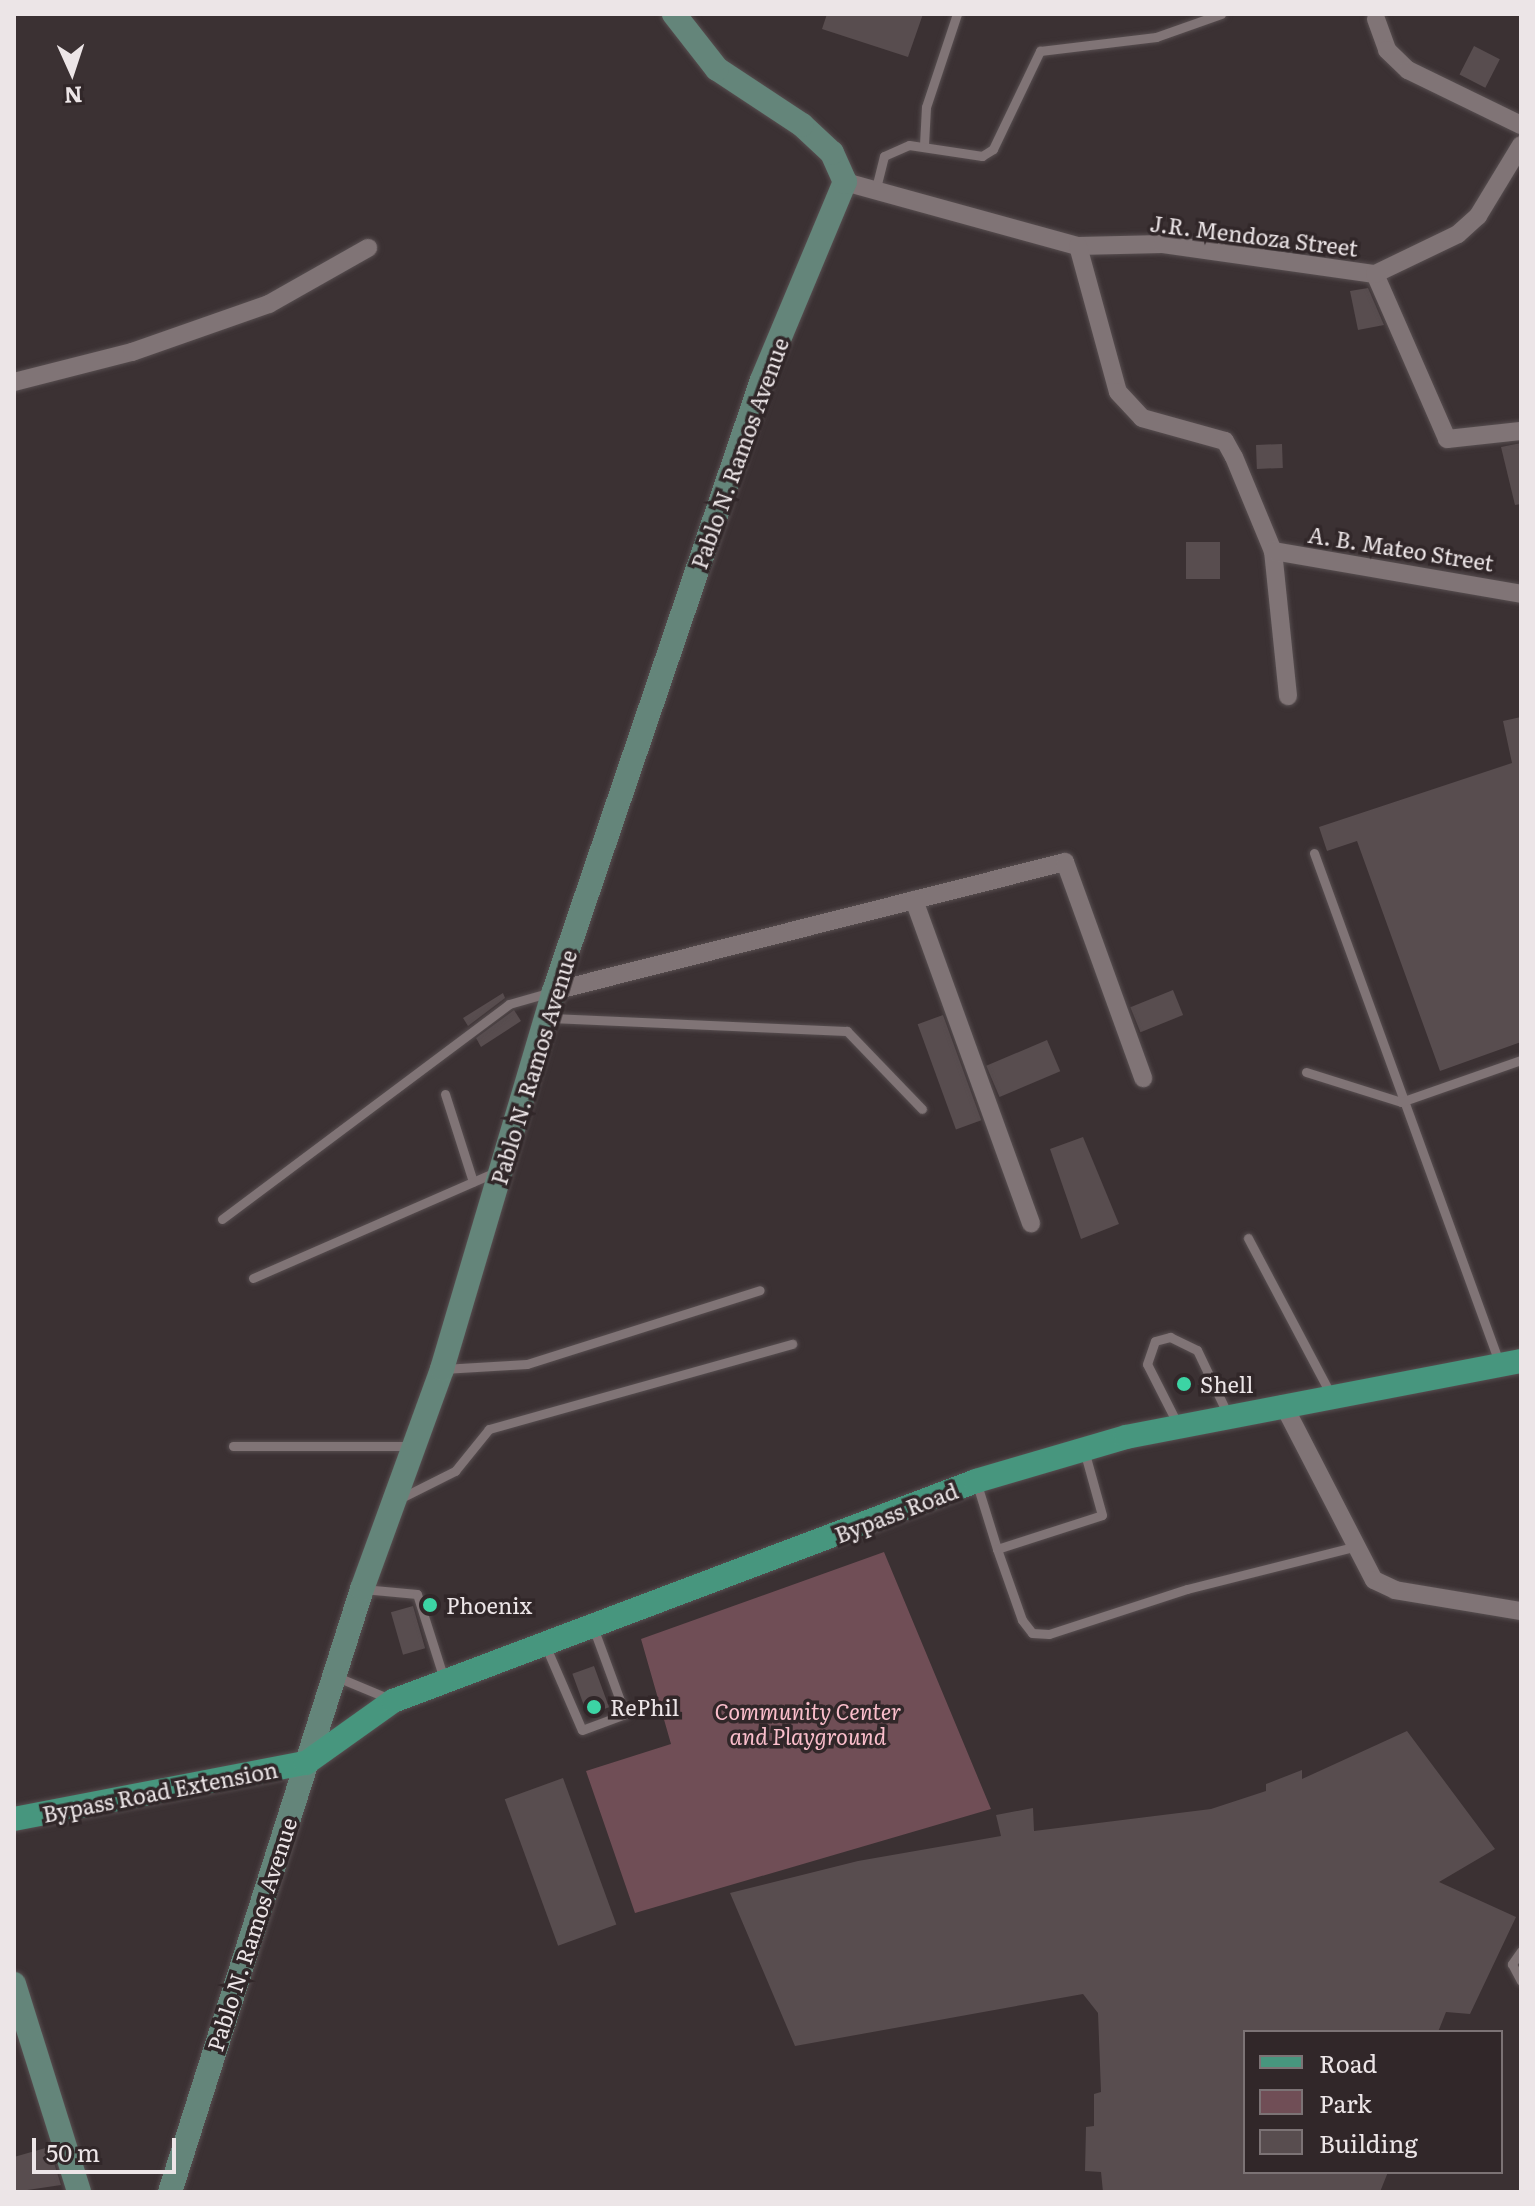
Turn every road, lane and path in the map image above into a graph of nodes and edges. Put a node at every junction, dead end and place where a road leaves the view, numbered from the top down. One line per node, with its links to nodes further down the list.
1 (674, 14): 8 (street)
2 (957, 14): 6 (lane)
3 (1221, 14): 6 (lane)
4 (1376, 19): 5 (street)
5 (1521, 125)
6 (924, 145): 9 (lane)
7 (1521, 145): 12 (street)
8 (845, 182): 9 (street, J.R. Mendoza Street); 20 (street, Pablo N. Ramos Avenue)
9 (875, 192): 10 (street, J.R. Mendoza Street)
10 (1078, 246): 12 (street, J.R. Mendoza Street); 15 (street)
11 (368, 248): 13 (street)
12 (1375, 274): 14 (street)
13 (14, 382)
14 (1521, 431)
15 (1273, 551): 16 (street, A. B. Mateo Street); 17 (street)
16 (1521, 594)
17 (1288, 696)
18 (1314, 853): 26 (lane)
19 (914, 900): 20 (street); 24 (street); 31 (street)
20 (554, 991): 21 (street, Pablo N. Ramos Avenue); 30 (lane)
21 (546, 1018): 27 (lane); 28 (street, Pablo N. Ramos Avenue)
22 (1521, 1060): 26 (lane)
23 (1306, 1072): 26 (lane)
24 (1143, 1078)
25 (445, 1094): 29 (lane)
26 (1401, 1102): 36 (lane)
27 (922, 1109)
28 (501, 1169): 29 (lane); 37 (street, Pablo N. Ramos Avenue)
29 (473, 1182): 33 (lane)
30 (222, 1219)
31 (1031, 1224)
32 (1248, 1238): 38 (lane)
33 (253, 1278)
34 (760, 1290): 37 (lane)
35 (792, 1344): 46 (lane)
36 (1511, 1364): 38 (main road, Bypass Road)
37 (442, 1369): 43 (street, Pablo N. Ramos Avenue)
38 (1331, 1395): 39 (main road, Bypass Road)
39 (1283, 1404): 40 (main road, Bypass Road); 47 (street)
40 (1228, 1415): 41 (main road, Bypass Road); 41 (lane)
41 (1178, 1426): 44 (main road, Bypass Road)
42 (233, 1446): 43 (lane)
43 (413, 1446): 46 (street, Pablo N. Ramos Avenue)
44 (1084, 1450): 45 (main road, Bypass Road); 48 (lane)
45 (976, 1481): 48 (lane); 51 (main road, Bypass Road)
46 (393, 1502): 49 (street, Pablo N. Ramos Avenue)
47 (1353, 1547): 48 (lane); 50 (street)
48 (997, 1549)
49 (362, 1589): 53 (street, Pablo N. Ramos Avenue); 54 (lane)
50 (1521, 1611)
51 (593, 1627): 52 (main road, Bypass Road); 52 (lane)
52 (546, 1647): 54 (main road, Bypass Road)
53 (337, 1677): 55 (lane); 56 (street, Pablo N. Ramos Avenue)
54 (445, 1683): 55 (main road, Bypass Road)
55 (393, 1701): 56 (main road, Bypass Road)
56 (306, 1763): 57 (main road, Bypass Road Extension); 62 (street, Pablo N. Ramos Avenue)
57 (14, 1819)
58 (1521, 1951): 59 (lane)
59 (1521, 1981)
60 (14, 1984): 61 (street)
61 (79, 2192)
62 (170, 2192)

